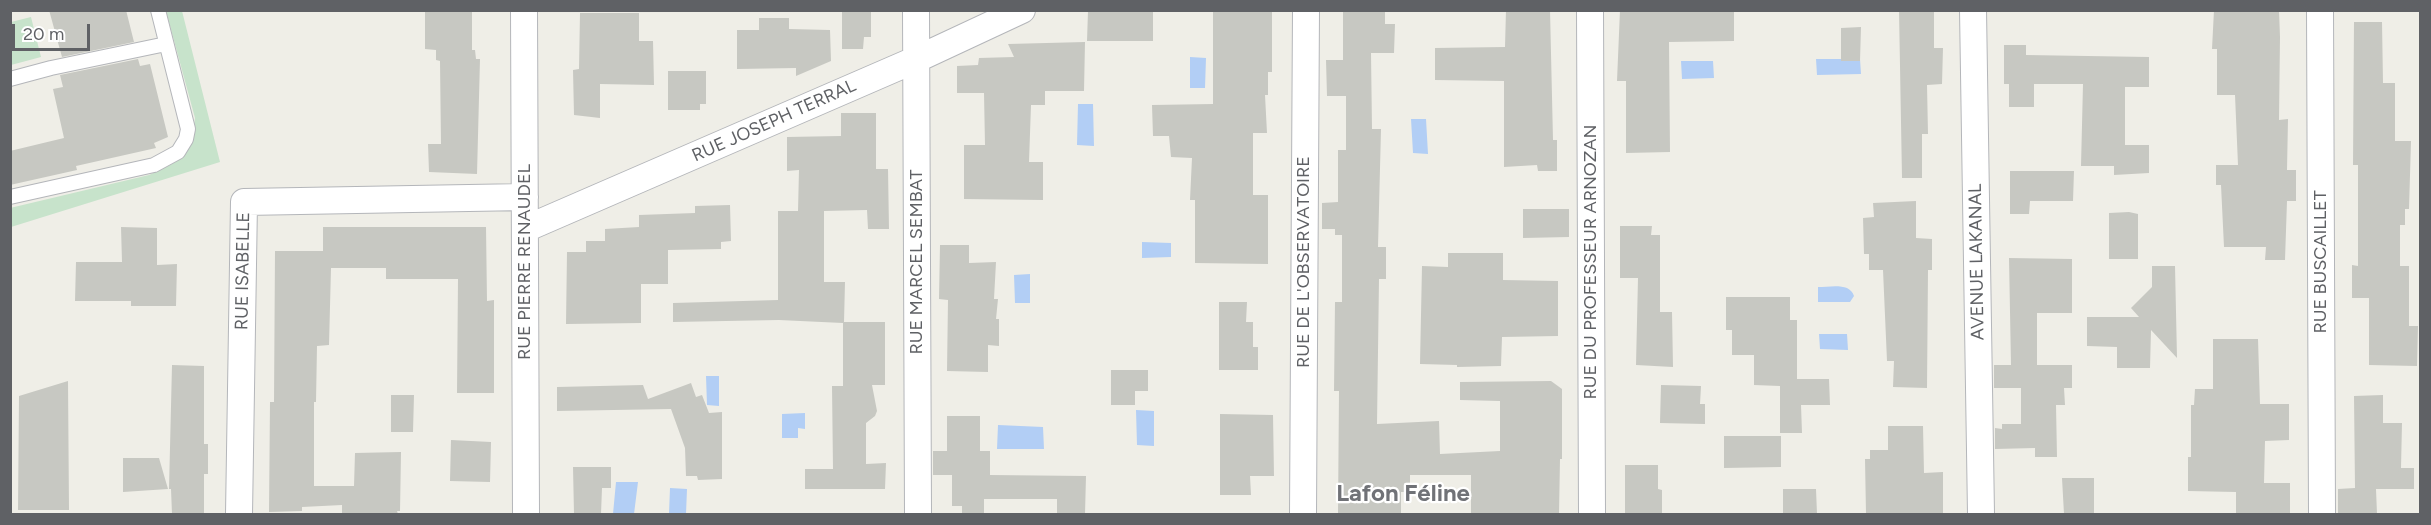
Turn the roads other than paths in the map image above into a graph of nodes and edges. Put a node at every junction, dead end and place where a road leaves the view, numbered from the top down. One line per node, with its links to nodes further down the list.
1 (158, 10): 9 (lane)
2 (524, 10): 13 (street, RUE PIERRE RENAUDEL)
3 (916, 10): 10 (street, RUE MARCEL SEMBAT)
4 (1022, 10): 10 (street, RUE JOSEPH TERRAL)
5 (1306, 10): 18 (street, RUE DE L'OBSERVATOIRE)
6 (1590, 10): 19 (street, RUE DU PROFESSEUR ARNOZAN)
7 (1973, 10): 20 (street, AVENUE LAKANAL)
8 (2320, 10): 21 (street, RUE BUSCAILLET)
9 (166, 44): 11 (lane); 12 (lane)
10 (917, 59): 14 (street, RUE JOSEPH TERRAL); 17 (street, RUE MARCEL SEMBAT)
11 (10, 79)
12 (10, 197)
13 (525, 197): 14 (street, RUE PIERRE RENAUDEL); 15 (street, RUE ISABELLE)
14 (525, 229): 16 (street, RUE PIERRE RENAUDEL)
15 (239, 514)
16 (526, 514)
17 (918, 514)
18 (1303, 514)
19 (1592, 514)
20 (1981, 514)
21 (2322, 514)

